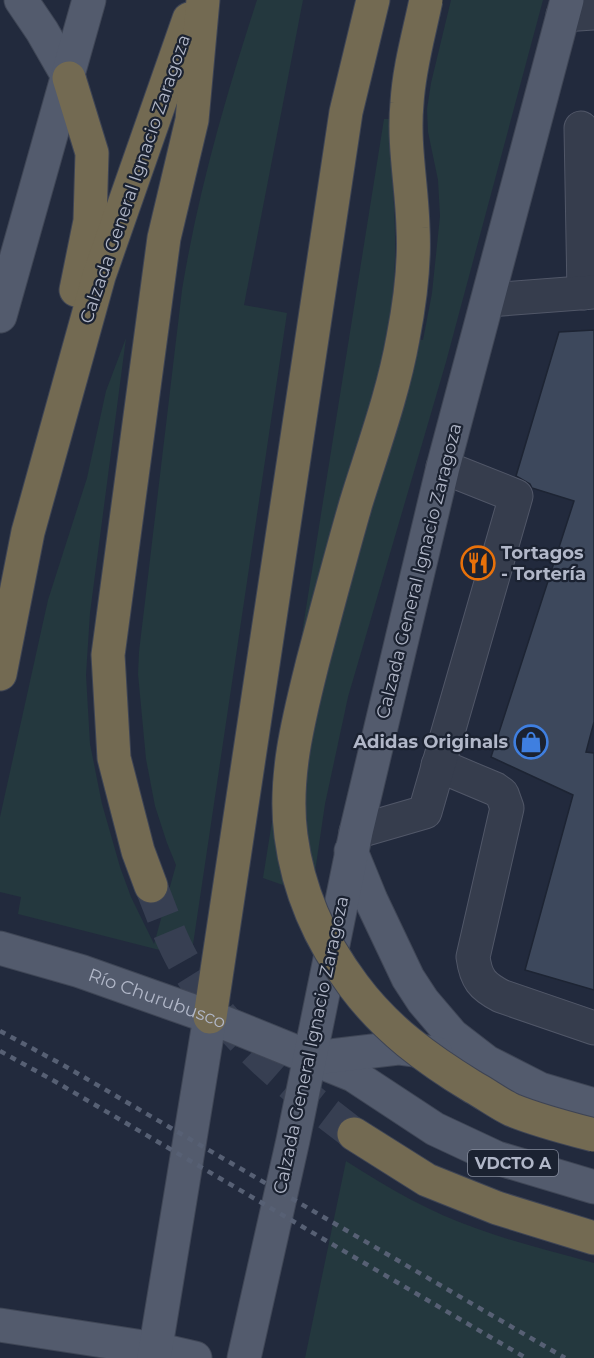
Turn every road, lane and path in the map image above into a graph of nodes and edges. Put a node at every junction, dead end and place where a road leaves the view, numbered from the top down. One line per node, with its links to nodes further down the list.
1 (21, 0): 8 (main road)
2 (89, 0): 8 (main road)
3 (195, 0): 15 (highway, Calzada General Ignacio Zaragoza)
4 (203, 0): 19 (highway)
5 (373, 0): 21 (highway)
6 (426, 0): 27 (highway, bridge)
7 (574, 9): 10 (main road, Calzada General Ignacio Zaragoza)
8 (69, 78): 13 (main road); 15 (highway)
9 (587, 128): 10 (street); 11 (street)
10 (531, 132): 12 (main road, Calzada General Ignacio Zaragoza)
11 (589, 293): 12 (street)
12 (488, 300): 14 (main road, Calzada General Ignacio Zaragoza)
13 (0, 316)
14 (443, 467): 17 (street); 18 (main road, Calzada General Ignacio Zaragoza)
15 (28, 532): 16 (highway, Calzada General Ignacio Zaragoza)
16 (0, 674)
17 (438, 765): 18 (street); 22 (street)
18 (353, 842): 23 (main road, Calzada General Ignacio Zaragoza); 24 (main road)
19 (152, 886)
20 (0, 948): 21 (main road, Río Churubusco)
21 (210, 1017): 23 (main road, Río Churubusco); 31 (main road)
22 (594, 1028)
23 (310, 1059): 24 (main road); 28 (main road, VDCTO A); 33 (main road, Calzada General Ignacio Zaragoza)
24 (487, 1062): 25 (main road)
25 (594, 1106)
26 (354, 1134): 29 (highway)
27 (594, 1135)
28 (594, 1187)
29 (594, 1238)
30 (0, 1325): 31 (main road)
31 (155, 1353): 32 (main road)
32 (195, 1358)
33 (244, 1358)

